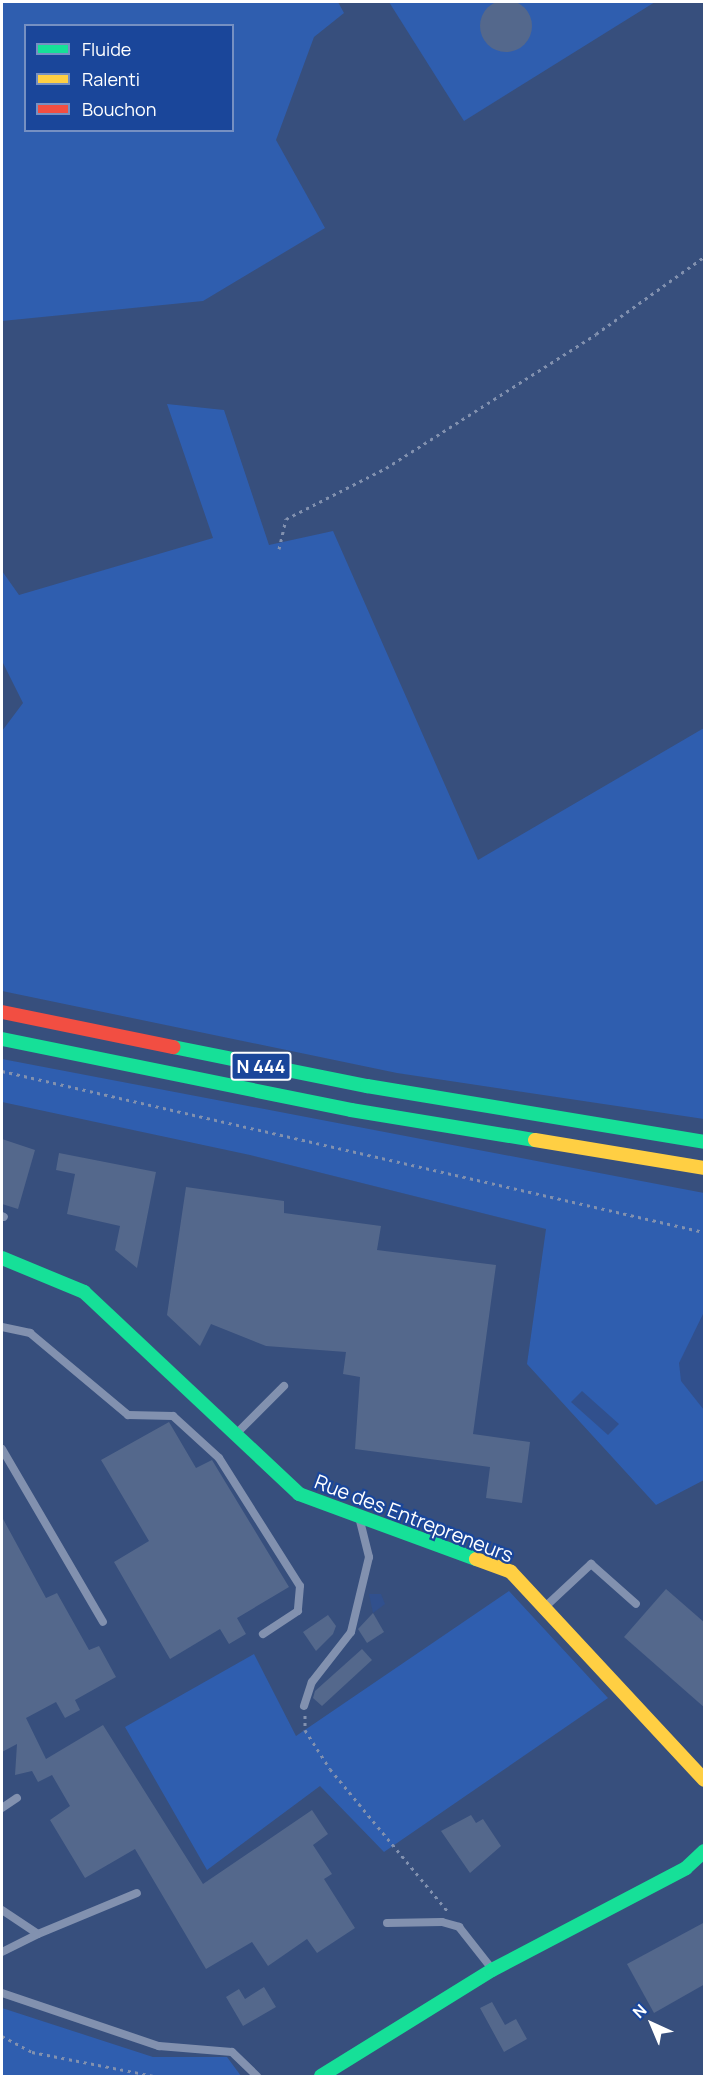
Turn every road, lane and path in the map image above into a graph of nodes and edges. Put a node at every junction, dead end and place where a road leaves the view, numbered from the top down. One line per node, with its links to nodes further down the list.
1 (705, 257): 2 (path)
2 (279, 549)
3 (2, 1012): 6 (main road, N 444)
4 (2, 1039): 7 (main road, N 444)
5 (2, 1071): 8 (path)
6 (705, 1142)
7 (705, 1168)
8 (705, 1232)
9 (2, 1258): 12 (main road, Rue des Entrepreneurs)
10 (2, 1326): 18 (lane)
11 (284, 1386): 12 (lane)
12 (235, 1435): 14 (main road, Rue des Entrepreneurs)
13 (2, 1449): 17 (lane)
14 (360, 1521): 16 (main road, Rue des Entrepreneurs); 19 (lane)
15 (636, 1604): 16 (lane)
16 (543, 1608): 20 (main road, Rue des Entrepreneurs)
17 (103, 1622)
18 (264, 1634)
19 (304, 1706): 29 (path)
20 (705, 1780)
21 (17, 1798): 22 (lane)
22 (2, 1808)
23 (705, 1851): 25 (main road)
24 (705, 1864): 25 (main road)
25 (686, 1868): 32 (main road)
26 (137, 1893): 30 (lane)
27 (2, 1910): 30 (lane)
28 (387, 1923): 29 (lane)
29 (459, 1927): 32 (lane)
30 (38, 1934): 31 (lane)
31 (2, 1952)
32 (492, 1970): 37 (main road)
33 (2, 1994): 36 (lane)
34 (2, 2036): 35 (path)
35 (154, 2076)
36 (257, 2076)
37 (321, 2076)

